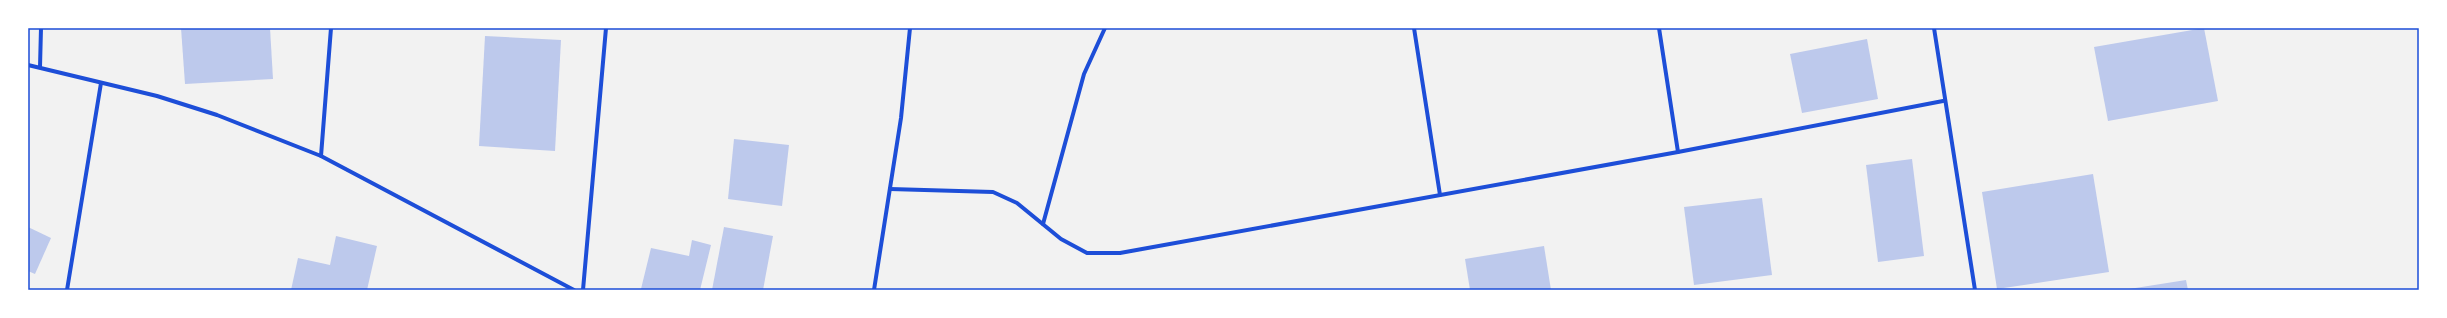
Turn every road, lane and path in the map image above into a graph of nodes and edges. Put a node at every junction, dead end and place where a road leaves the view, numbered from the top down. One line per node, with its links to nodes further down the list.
1 (42, 28): 10 (street)
2 (331, 28): 14 (street)
3 (606, 28): 20 (street)
4 (910, 28): 15 (street)
5 (1105, 28): 17 (street)
6 (1414, 28): 16 (street)
7 (1659, 28): 13 (street)
8 (1934, 28): 12 (street)
9 (28, 65): 10 (street)
10 (40, 67): 11 (street)
11 (101, 83): 14 (street); 18 (street)
12 (1944, 101): 13 (street); 22 (street)
13 (1678, 152): 16 (street)
14 (321, 156): 19 (street)
15 (890, 189): 17 (street); 21 (street)
16 (1440, 195): 17 (street)
17 (1043, 224)
18 (67, 290)
19 (574, 290)
20 (583, 290)
21 (874, 290)
22 (1975, 290)

